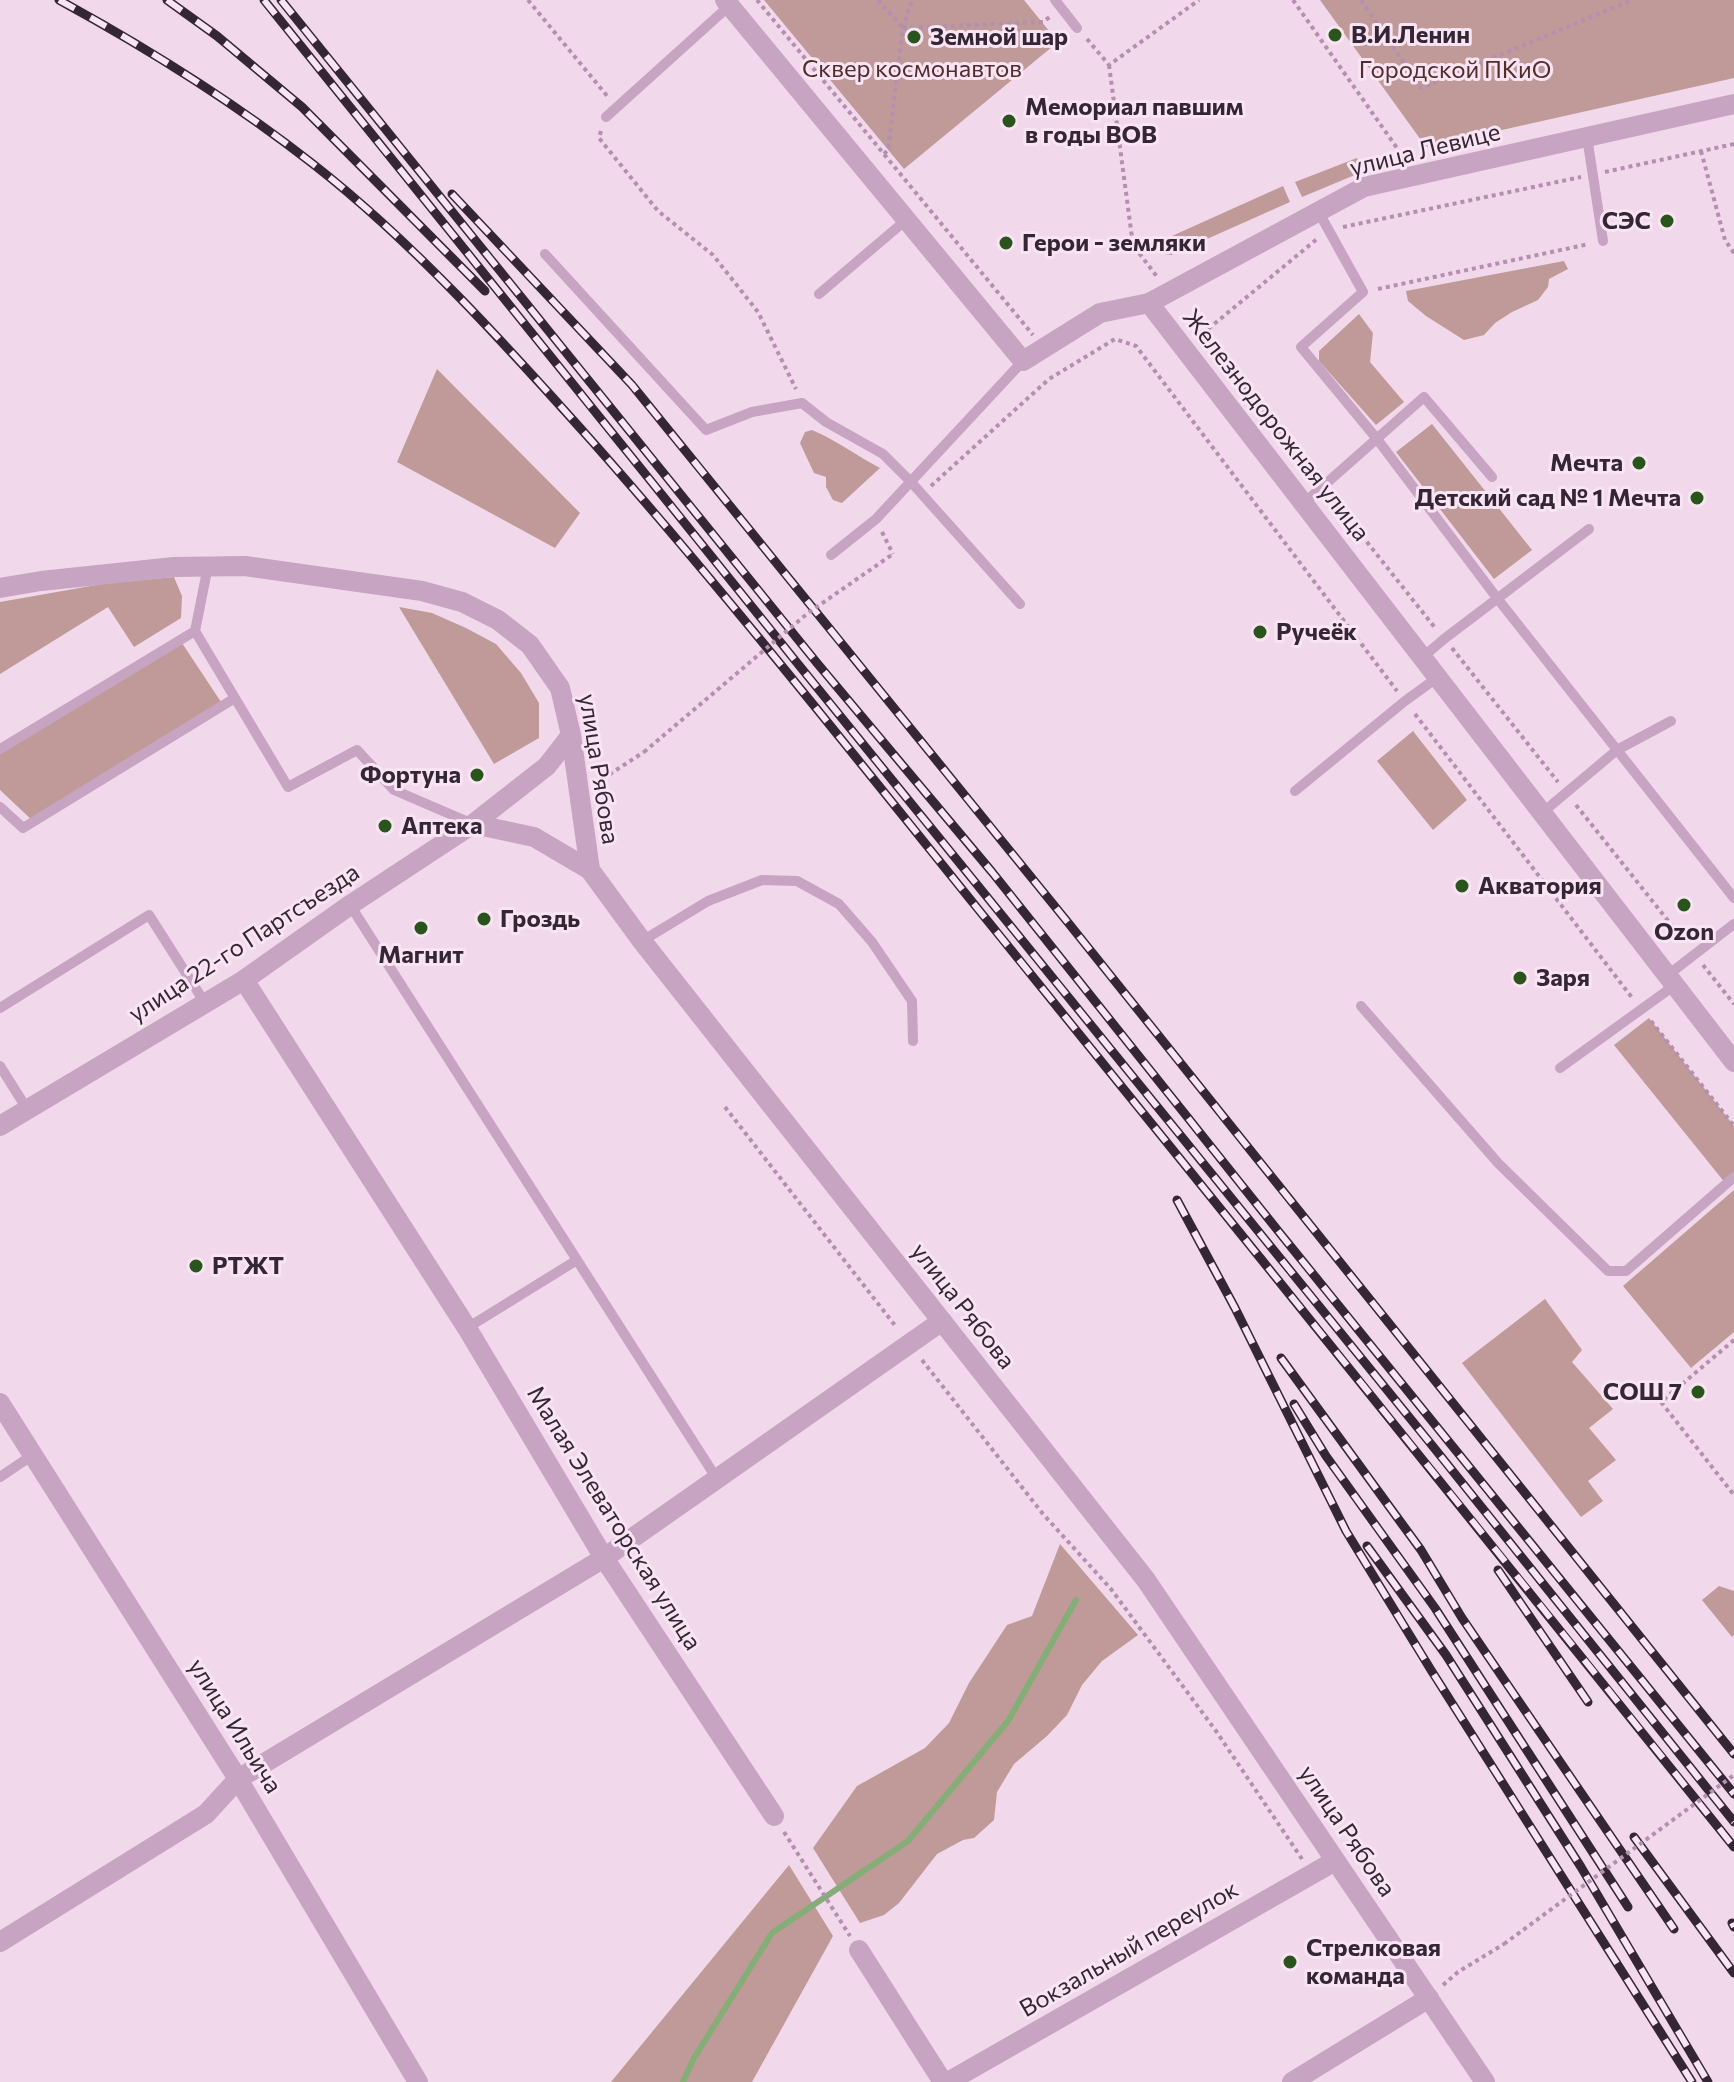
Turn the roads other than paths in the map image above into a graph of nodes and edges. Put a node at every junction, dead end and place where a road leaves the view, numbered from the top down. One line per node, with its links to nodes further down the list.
1 (727, 3): 5 (lane); 8 (street)
2 (1058, 4): 3 (lane)
3 (1077, 28)
4 (1734, 104): 6 (street, улица Левице)
5 (606, 117)
6 (1587, 137): 7 (street, улица Левице); 9 (lane)
7 (1318, 211): 12 (street, улица Левице); 14 (lane)
8 (906, 220): 11 (lane); 13 (street)
9 (1603, 241)
10 (545, 254): 16 (lane)
11 (819, 294)
12 (1149, 303): 13 (street, Железнодорожная улица); 17 (street, Железнодорожная улица)
13 (1023, 361): 16 (lane)
14 (1377, 439): 15 (lane); 17 (lane); 22 (lane)
15 (1492, 477)
16 (911, 482): 19 (lane); 23 (lane)
17 (1304, 503): 25 (street, Железнодорожная улица)
18 (1589, 529): 22 (lane)
19 (831, 555)
20 (208, 566): 21 (street, улица Рябова); 24 (lane); 29 (street, улица Рябова)
21 (0, 588)
22 (1497, 598): 25 (lane); 31 (lane)
23 (1020, 604)
24 (195, 631): 27 (lane); 30 (lane)
25 (1423, 657): 26 (street, Железнодорожная улица)
26 (1438, 677): 32 (lane); 34 (street, Железнодорожная улица)
27 (235, 698): 33 (lane); 35 (lane)
28 (1671, 721): 31 (lane)
29 (571, 735): 35 (street, улица 22-го Партсъезда); 36 (street, улица Рябова)
30 (0, 749)
31 (1617, 750): 34 (lane); 37 (lane)
32 (1295, 791)
33 (0, 807)
34 (1542, 813): 42 (street, Железнодорожная улица)
35 (473, 824): 36 (street); 38 (street, улица 22-го Партсъезда)
36 (590, 870): 40 (street, улица Рябова)
37 (1734, 898)
38 (350, 905): 41 (street, улица 22-го Партсъезда); 53 (lane)
39 (1734, 924): 42 (lane)
40 (642, 941): 46 (lane); 54 (street, улица Рябова)
41 (244, 980): 43 (street, улица 22-го Партсъезда); 55 (street, Малая Элеваторская улица)
42 (1671, 980): 47 (street, Железнодорожная улица); 49 (lane)
43 (205, 1003): 45 (lane); 50 (street, улица 22-го Партсъезда)
44 (1361, 1006): 52 (lane)
45 (0, 1008)
46 (913, 1041)
47 (1734, 1062)
48 (0, 1066): 50 (lane)
49 (1560, 1068)
50 (27, 1109): 51 (street, улица 22-го Партсъезда)
51 (0, 1126)
52 (1734, 1177)
53 (577, 1260): 55 (lane); 59 (lane)
54 (942, 1321): 59 (street); 63 (street, улица Рябова)
55 (467, 1328): 60 (street, Малая Элеваторская улица)
56 (0, 1403): 57 (street, улица Ильича)
57 (34, 1454): 58 (lane); 61 (street, улица Ильича)
58 (0, 1477)
59 (717, 1479): 60 (street)
60 (604, 1558): 61 (street); 62 (street, Малая Элеваторская улица)
61 (238, 1779): 64 (street); 67 (street, улица Ильича)
62 (774, 1816)
63 (1335, 1861): 66 (street, улица Рябова); 68 (street, Вокзальный переулок)
64 (0, 1942)
65 (859, 1950): 68 (street)
66 (1429, 1998): 69 (street); 70 (street, улица Рябова)
67 (418, 2082)
68 (946, 2082)
69 (1292, 2082)
70 (1485, 2082)

